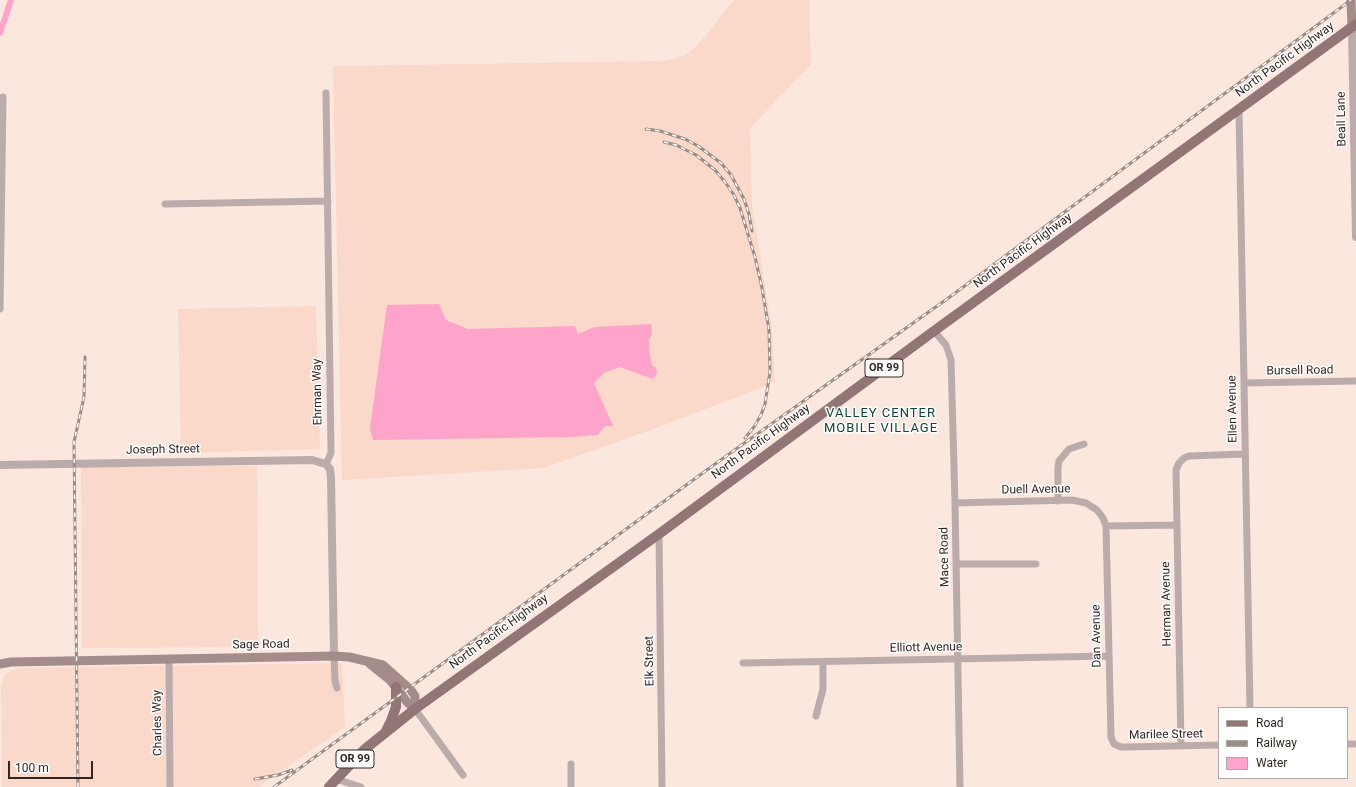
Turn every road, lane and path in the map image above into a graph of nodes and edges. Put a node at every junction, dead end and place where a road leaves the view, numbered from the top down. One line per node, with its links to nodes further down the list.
1 (1351, 0): 2 (main road, Beall Lane)
2 (1354, 26): 5 (main road, North Pacific Highway / OR 99); 6 (street, Beall Lane)
3 (326, 93): 8 (street, Ehrman Way)
4 (3, 96): 11 (street)
5 (1239, 110): 12 (main road, North Pacific Highway / OR 99); 14 (street, Ellen Avenue)
6 (1355, 111): 7 (street, Beall Lane)
7 (1355, 176): 10 (street, Beall Lane)
8 (328, 201): 9 (street); 17 (street, Ehrman Way)
9 (165, 204)
10 (1356, 237)
11 (0, 309)
12 (934, 331): 20 (street, Mace Road); 23 (main road, North Pacific Highway / OR 99)
13 (1356, 381): 14 (street, Bursell Road)
14 (1244, 383): 16 (street, Ellen Avenue)
15 (1084, 444): 19 (street)
16 (1245, 454): 21 (street, Herman Avenue); 36 (street, Ellen Avenue)
17 (326, 464): 18 (street, Joseph Street); 26 (street, Ehrman Way)
18 (0, 465)
19 (1058, 501): 20 (street, Duell Avenue); 22 (street, Duell Avenue)
20 (956, 502): 24 (street, Mace Road)
21 (1176, 525): 22 (street); 42 (street, Herman Avenue)
22 (1106, 526): 27 (street, Dan Avenue)
23 (659, 534): 37 (main road, North Pacific Highway / OR 99); 49 (street, Elk Street)
24 (956, 564): 25 (street); 28 (street, Mace Road)
25 (1036, 564)
26 (334, 656): 29 (main road, Sage Road); 30 (main road, Sage Road); 35 (street, Ehrman Way)
27 (1109, 656): 28 (street, Elliott Avenue); 40 (street, Dan Avenue)
28 (957, 658): 31 (street, Elliott Avenue); 50 (street, Mace Road)
29 (169, 660): 33 (main road, Sage Road); 46 (street, Charles Way)
30 (368, 662): 34 (main road); 37 (main road, Sage Road)
31 (824, 662): 32 (street, Elliott Avenue); 38 (street)
32 (743, 663)
33 (0, 664)
34 (396, 687): 37 (main road); 39 (main road)
35 (337, 688)
36 (1250, 707)
37 (415, 709): 39 (main road, North Pacific Highway / OR 99); 44 (street, Sage Road)
38 (816, 716)
39 (384, 734): 45 (main road, North Pacific Highway / OR 99)
40 (1114, 744): 42 (street, Marilee Street)
41 (1218, 745): 42 (street, Marilee Street)
42 (1181, 746)
43 (571, 764): 48 (street)
44 (462, 775)
45 (332, 783): 47 (street)
46 (170, 787)
47 (361, 787)
48 (571, 787)
49 (662, 787)
50 (960, 787)

